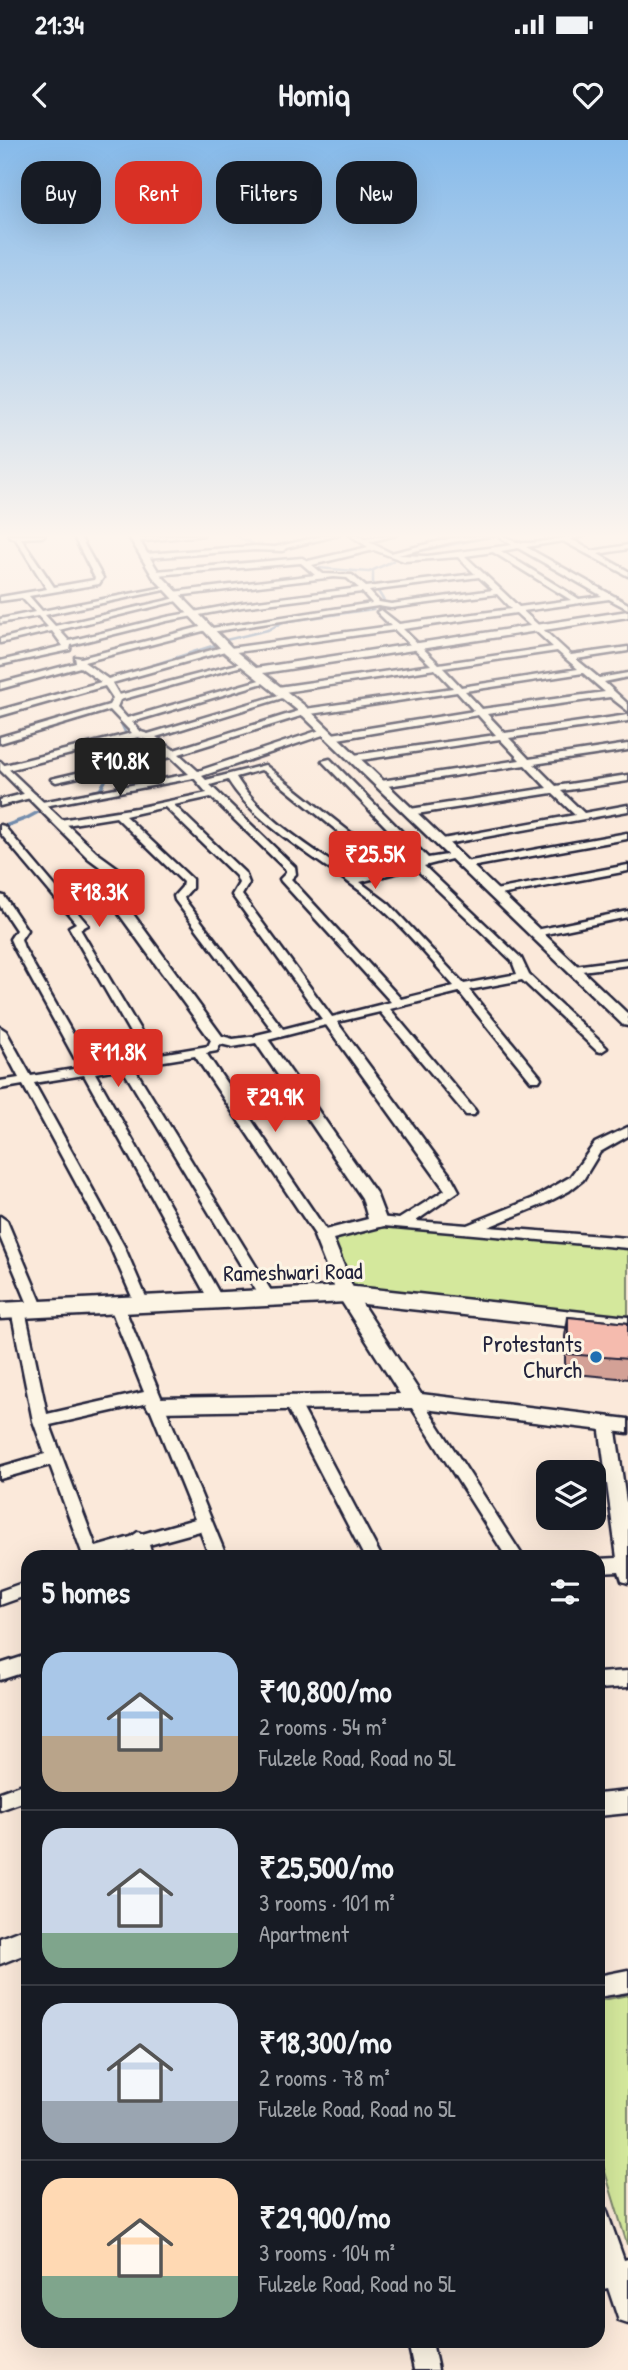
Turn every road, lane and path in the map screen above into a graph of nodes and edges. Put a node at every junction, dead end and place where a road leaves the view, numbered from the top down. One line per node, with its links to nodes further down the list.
1 (62, 639): 9 (street)
2 (94, 639): 9 (street)
3 (170, 639): 15 (street)
4 (218, 639): 11 (street)
5 (294, 639): 11 (street)
6 (411, 639): 10 (street)
7 (463, 639): 10 (street)
8 (549, 639): 12 (street)
9 (67, 646): 15 (street); 16 (street)
10 (418, 646): 17 (street); 18 (street)
11 (225, 647): 18 (street); 21 (street)
12 (560, 648): 14 (street); 17 (street)
13 (628, 649): 14 (street)
14 (571, 657): 19 (street)
15 (80, 662): 21 (street); 24 (street)
16 (0, 663)
17 (438, 666): 25 (street); 26 (street)
18 (249, 667): 22 (street); 28 (street)
19 (586, 670): 23 (street); 25 (street)
20 (628, 675): 23 (street)
21 (103, 681): 28 (street); 31 (street)
22 (266, 681): 26 (street); 34 (street)
23 (598, 681): 27 (street)
24 (0, 685)
25 (460, 689): 30 (street); 32 (street)
26 (282, 693): 32 (street); 38 (street)
27 (612, 694): 29 (street); 30 (street)
28 (113, 704): 34 (street); 39 (street)
29 (627, 706)
30 (481, 712): 36 (street); 37 (street)
31 (0, 713)
32 (306, 713): 36 (street); 41 (street)
33 (628, 718): 37 (street)
34 (126, 721): 35 (street)
35 (138, 734): 38 (street); 45 (street)
36 (329, 734): 42 (street); 49 (street)
37 (503, 735): 42 (street); 44 (street)
38 (149, 736): 41 (street)
39 (0, 740)
40 (628, 747): 44 (street)
41 (171, 754): 48 (street); 49 (street)
42 (354, 758): 50 (street)
43 (327, 761): 67 (street)
44 (526, 761): 50 (street); 51 (street)
45 (3, 770): 53 (street)
46 (230, 776): 49 (street); 70 (street); 71 (street)
47 (628, 778): 51 (street)
48 (56, 779)
49 (200, 779): 52 (street); 57 (street)
50 (381, 784): 58 (street)
51 (552, 789): 58 (street); 61 (street)
52 (213, 794): 55 (street); 81 (street)
53 (31, 795): 54 (street); 57 (street)
54 (0, 803)
55 (166, 803): 60 (street); 83 (street)
56 (628, 808): 59 (street)
57 (48, 810): 60 (street); 87 (street)
58 (410, 812): 65 (street)
59 (601, 812): 61 (street); 62 (street)
60 (118, 814): 86 (street)
61 (582, 816): 65 (street)
62 (610, 820)
63 (1, 828): 91 (street)
64 (624, 834): 68 (street)
65 (441, 842): 66 (street)
66 (454, 855): 67 (street); 68 (street)
67 (421, 863): 70 (street); 79 (street)
68 (465, 865): 72 (street)
69 (628, 868): 72 (street)
70 (392, 870): 71 (street)
71 (350, 881): 80 (street)
72 (495, 893): 75 (street)
73 (0, 898): 93 (street)
74 (628, 914): 75 (street)
75 (536, 933): 77 (street)
76 (623, 963): 77 (street); 78 (street)
77 (574, 969): 84 (street)
78 (628, 974)
79 (524, 976): 80 (street); 89 (street)
80 (461, 988): 81 (street); 94 (street)
81 (398, 1003): 82 (street)
82 (382, 1007): 83 (street); 97 (street)
83 (330, 1020): 86 (street); 100 (street)
84 (628, 1022)
85 (0, 1031): 95 (street)
86 (280, 1033): 88 (street)
87 (217, 1038): 88 (street); 90 (street)
88 (260, 1038): 99 (street)
89 (601, 1048)
90 (198, 1051): 91 (street); 103 (street)
91 (152, 1060): 92 (street)
92 (126, 1065): 93 (street); 106 (street)
93 (89, 1071): 95 (street); 107 (street)
94 (535, 1078)
95 (27, 1081): 96 (street); 108 (street)
96 (0, 1086)
97 (470, 1112)
98 (628, 1131): 102 (street)
99 (378, 1222): 100 (street); 103 (street)
100 (401, 1224): 102 (street)
101 (2, 1230): 110 (street)
102 (467, 1230): 104 (street)
103 (323, 1236): 105 (street)
104 (628, 1243)
105 (346, 1294): 106 (main road, Rameshwari Road); 111 (main road, Rameshwari Road); 113 (street)
106 (268, 1298): 107 (main road, Rameshwari Road)
107 (216, 1300): 108 (main road, Rameshwari Road)
108 (142, 1304): 109 (main road, Rameshwari Road)
109 (117, 1307): 110 (main road, Rameshwari Road); 112 (street)
110 (18, 1310): 115 (street)
111 (628, 1325)
112 (154, 1400): 114 (street); 115 (street); 120 (street)
113 (415, 1401): 114 (street); 116 (street); 127 (street)
114 (292, 1402): 126 (street)
115 (41, 1420): 118 (street)
116 (607, 1424): 117 (street); 129 (street)
117 (628, 1426)
118 (54, 1458): 119 (street); 122 (street)
119 (0, 1474)
120 (202, 1523): 121 (street); 125 (street)
121 (138, 1539): 123 (street); 124 (street)
122 (88, 1550)
123 (105, 1550)
124 (142, 1550)
125 (215, 1550)
126 (370, 1550)
127 (511, 1550)
128 (605, 1566): 129 (street)
129 (627, 1568)
130 (21, 1590): 131 (street)
131 (0, 1598)
132 (21, 1665): 133 (street)
133 (0, 1672)
134 (628, 1679): 135 (street)
135 (605, 1681)
136 (21, 1794): 137 (street)
137 (0, 1801)
138 (628, 1802): 139 (street)
139 (605, 1804)
140 (21, 1943): 141 (street)
141 (0, 1951)
142 (628, 1981): 143 (street)
143 (605, 1986)
144 (605, 2242): 145 (street)
145 (614, 2274): 146 (street)
146 (628, 2312)
147 (421, 2348): 148 (street)
148 (426, 2370)

